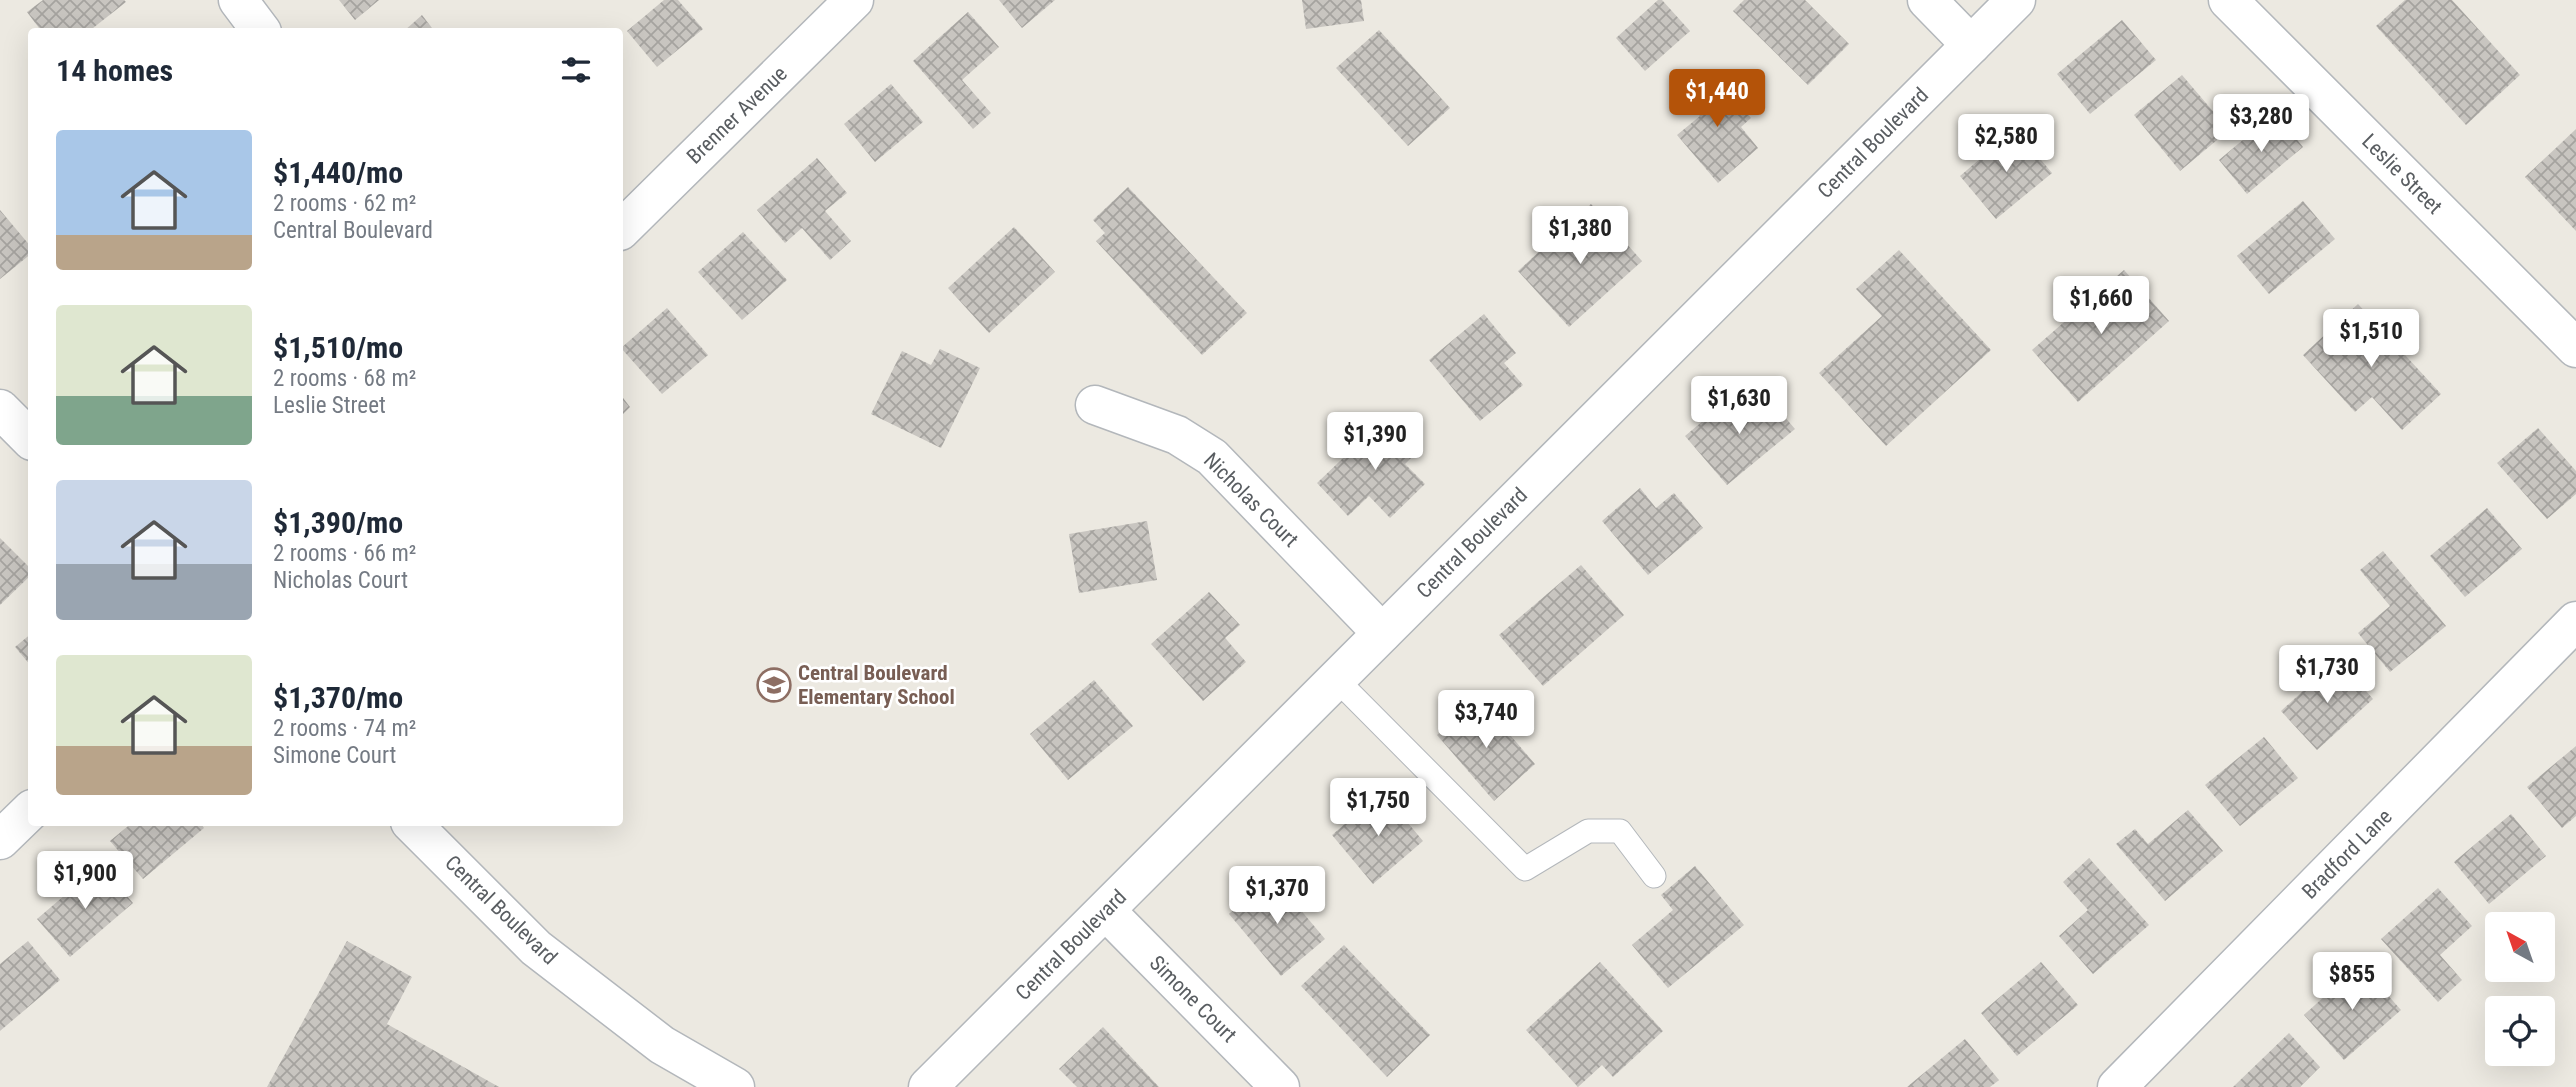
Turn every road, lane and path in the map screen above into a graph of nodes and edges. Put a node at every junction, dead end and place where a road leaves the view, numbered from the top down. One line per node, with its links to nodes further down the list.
1 (238, 0): 6 (street)
2 (854, 0): 8 (street, Brenner Avenue)
3 (1927, 0): 7 (street)
4 (2016, 0): 7 (street, Central Boulevard)
5 (2228, 0): 9 (street, Leslie Street)
6 (259, 28)
7 (1971, 45): 14 (street, Central Boulevard)
8 (623, 228)
9 (2576, 348)
10 (1095, 405): 14 (street, Nicholas Court)
11 (0, 409): 12 (street)
12 (28, 437)
13 (2576, 621): 24 (street, Bradford Lane)
14 (1382, 633): 15 (street, Central Boulevard)
15 (1336, 679): 19 (lane); 20 (street, Central Boulevard)
16 (28, 813): 18 (street)
17 (414, 826): 21 (street, Central Boulevard)
18 (0, 840)
19 (1654, 876)
20 (1106, 911): 22 (street, Central Boulevard); 23 (street, Simone Court)
21 (736, 1087)
22 (928, 1087)
23 (1280, 1087)
24 (2118, 1087)

